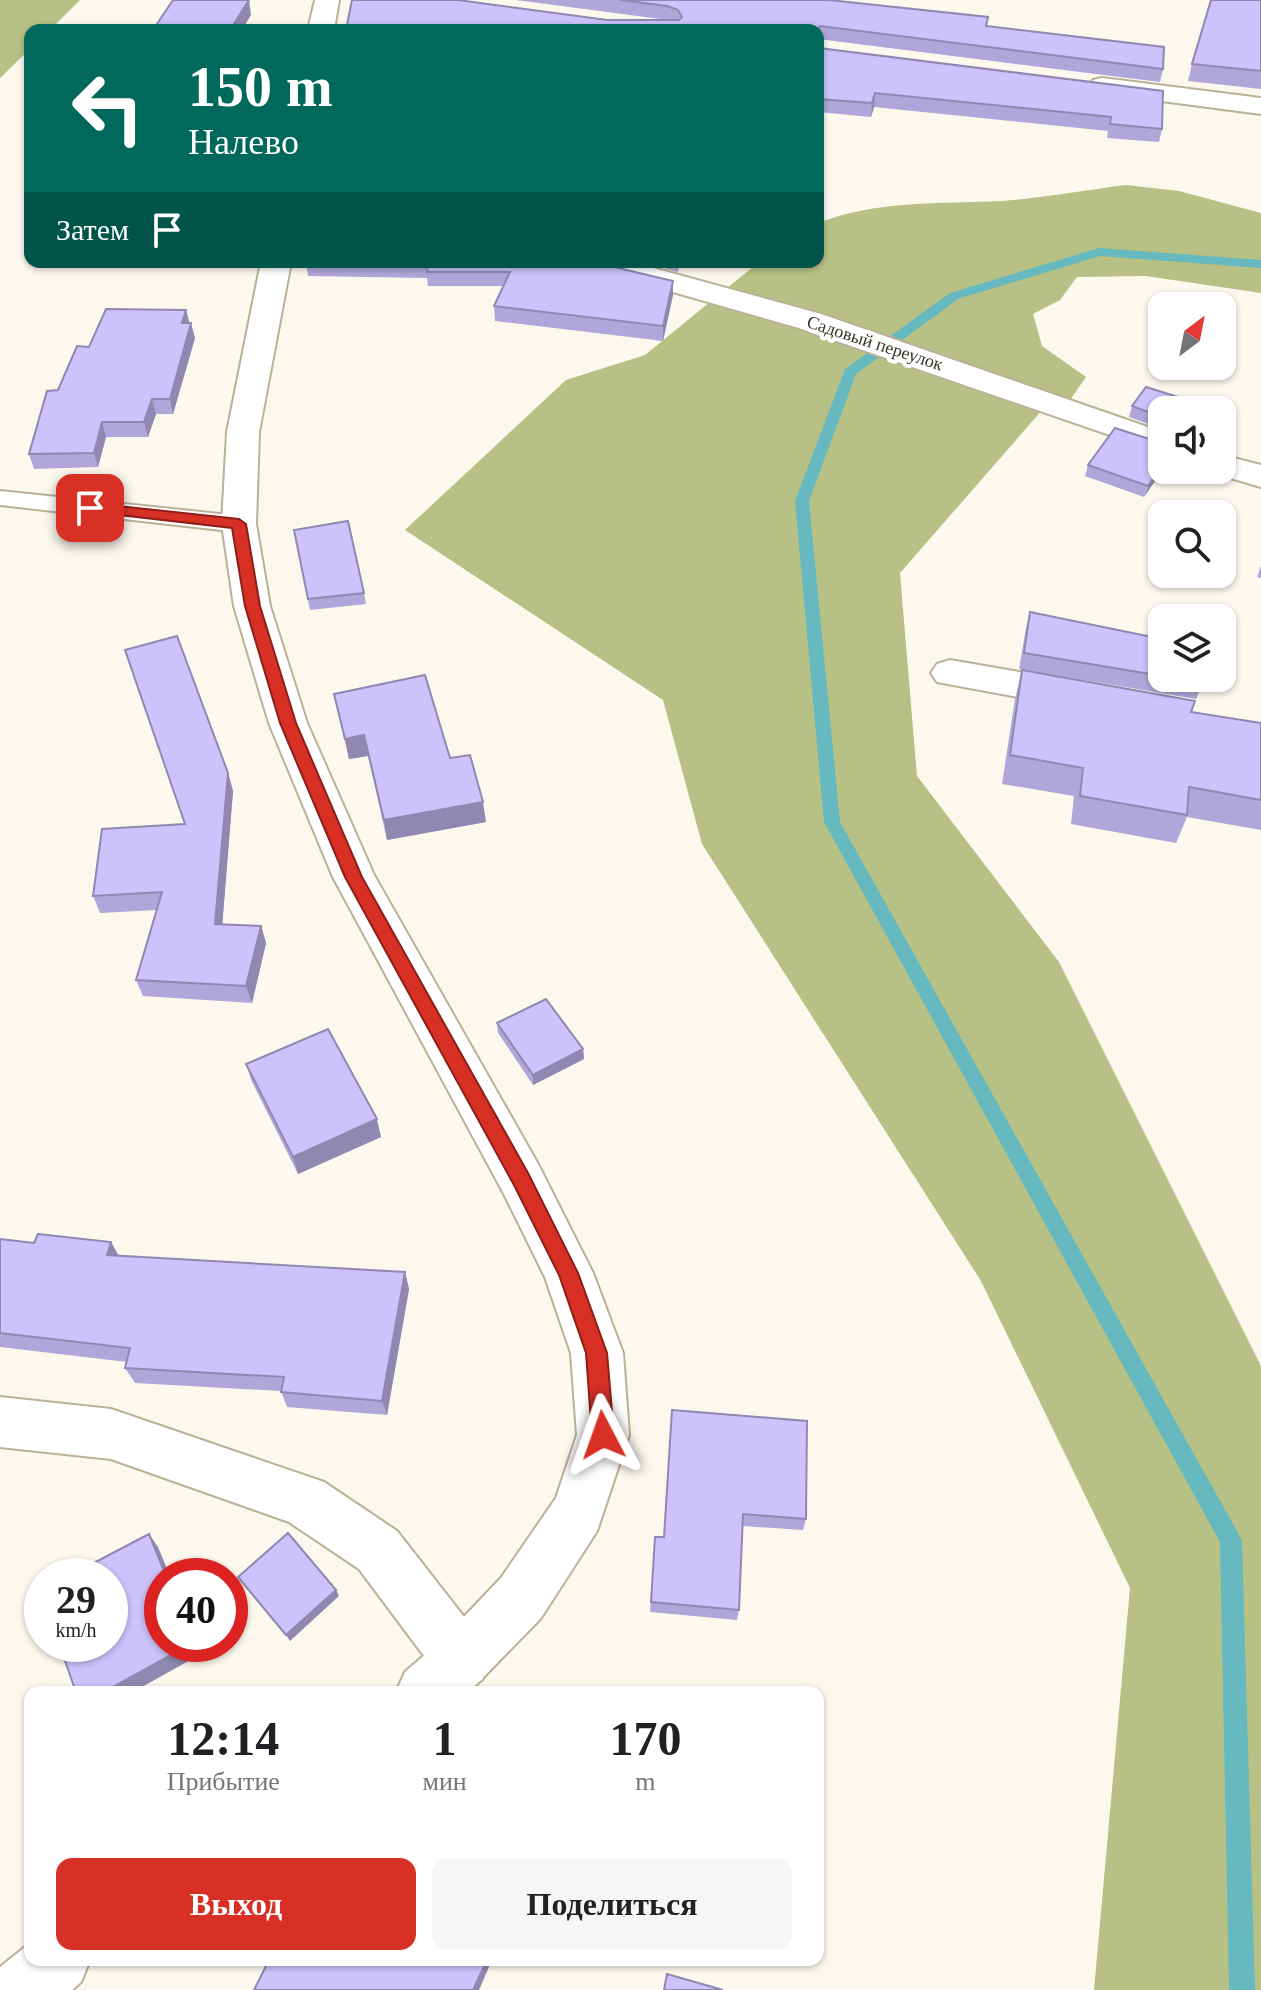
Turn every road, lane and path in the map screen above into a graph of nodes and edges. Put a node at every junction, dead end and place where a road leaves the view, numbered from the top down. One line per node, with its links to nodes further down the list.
1 (327, 0): 2 (street)
2 (322, 24)
3 (1078, 83): 4 (street)
4 (1261, 106)
5 (275, 268): 11 (street)
6 (614, 268): 7 (street, Садовый переулок)
7 (1148, 438)
8 (1236, 469): 9 (street)
9 (1261, 476)
10 (0, 498): 11 (lane)
11 (239, 524): 15 (street)
12 (950, 673): 13 (street)
13 (1105, 700)
14 (0, 1422): 15 (street)
15 (444, 1676)
16 (52, 1966): 17 (street)
17 (22, 1990)

